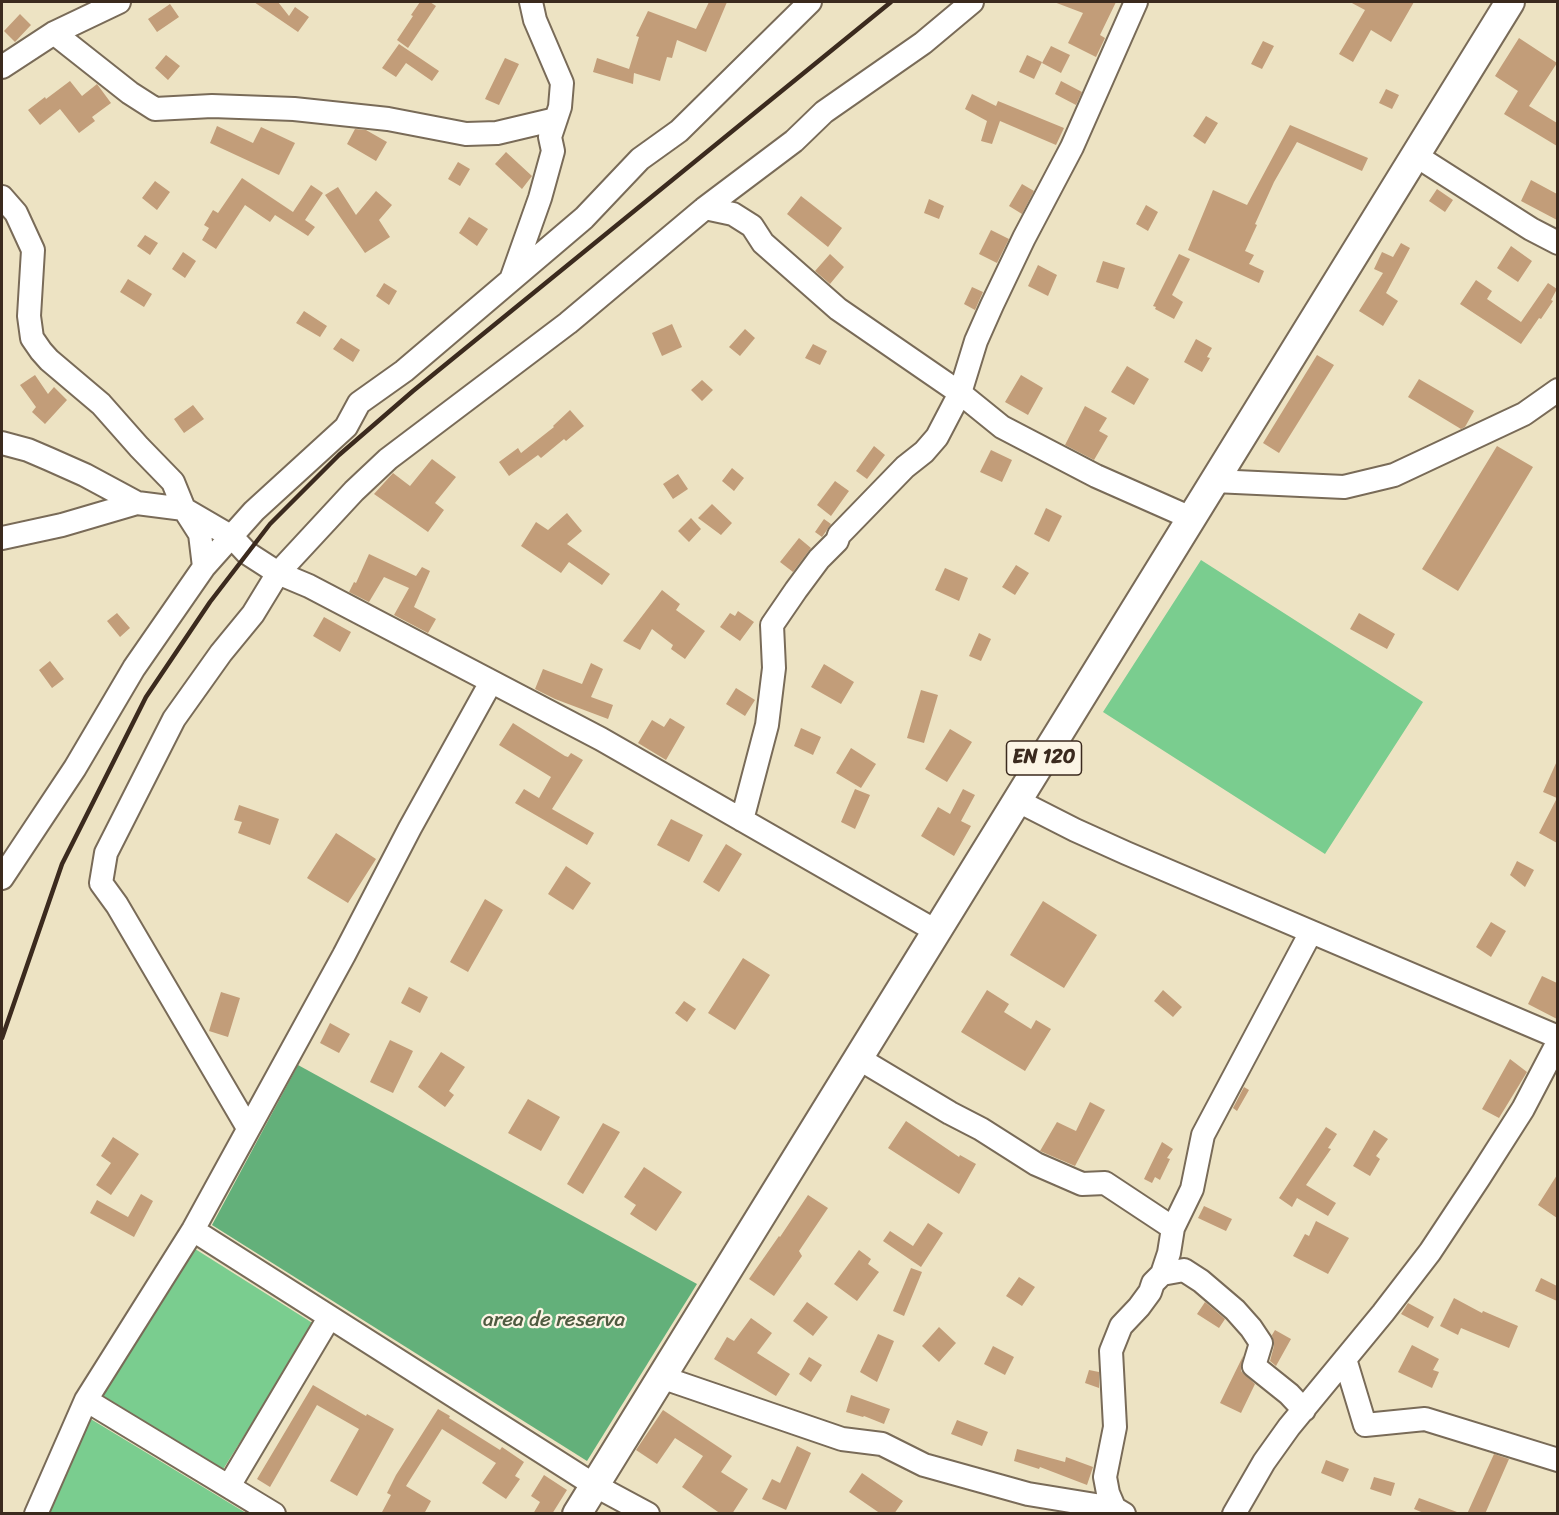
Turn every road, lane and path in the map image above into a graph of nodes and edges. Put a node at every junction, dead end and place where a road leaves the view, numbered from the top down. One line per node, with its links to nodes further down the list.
1 (119, 2): 7 (street)
2 (531, 2): 9 (street)
3 (810, 2): 14 (street)
4 (972, 2): 12 (street)
5 (1136, 2): 16 (street)
6 (1510, 2): 10 (main road, EN 120)
7 (54, 33): 8 (street); 9 (street)
8 (2, 66)
9 (556, 119): 14 (street)
10 (1415, 154): 13 (street); 18 (main road, EN 120)
11 (2, 197): 20 (street)
12 (705, 208): 16 (street); 25 (street)
13 (1557, 243)
14 (512, 278): 22 (street)
15 (1557, 390): 18 (street)
16 (960, 393): 21 (street); 28 (street)
17 (2, 443): 19 (street)
18 (1214, 482): 21 (main road, EN 120)
19 (137, 503): 20 (street); 23 (street)
20 (184, 509): 22 (street); 24 (street)
21 (1191, 518): 27 (main road, EN 120)
22 (232, 537): 24 (street); 25 (street)
23 (2, 538)
24 (204, 567): 29 (street)
25 (278, 573): 26 (street); 35 (street)
26 (491, 682): 28 (street); 35 (street)
27 (1018, 801): 30 (main road, EN 120); 31 (street)
28 (742, 820): 30 (street)
29 (2, 877)
30 (936, 931): 34 (main road, EN 120)
31 (1311, 932): 32 (street); 36 (street)
32 (1557, 1037)
33 (1557, 1042): 40 (street)
34 (858, 1058): 36 (street); 41 (main road, EN 120)
35 (248, 1128): 37 (street)
36 (1173, 1228): 38 (street)
37 (193, 1230): 39 (street); 42 (street)
38 (1162, 1274): 43 (street); 47 (street)
39 (329, 1318): 45 (street); 46 (street)
40 (1345, 1359): 43 (street); 44 (street)
41 (661, 1377): 45 (main road, EN 120); 47 (street)
42 (86, 1400): 46 (street); 48 (street)
43 (1304, 1410): 52 (street)
44 (1557, 1460)
45 (594, 1485): 50 (main road, EN 120); 51 (street)
46 (229, 1486): 49 (street)
47 (1119, 1512)
48 (36, 1514)
49 (274, 1514)
50 (577, 1514)
51 (648, 1514)
52 (1234, 1514)

